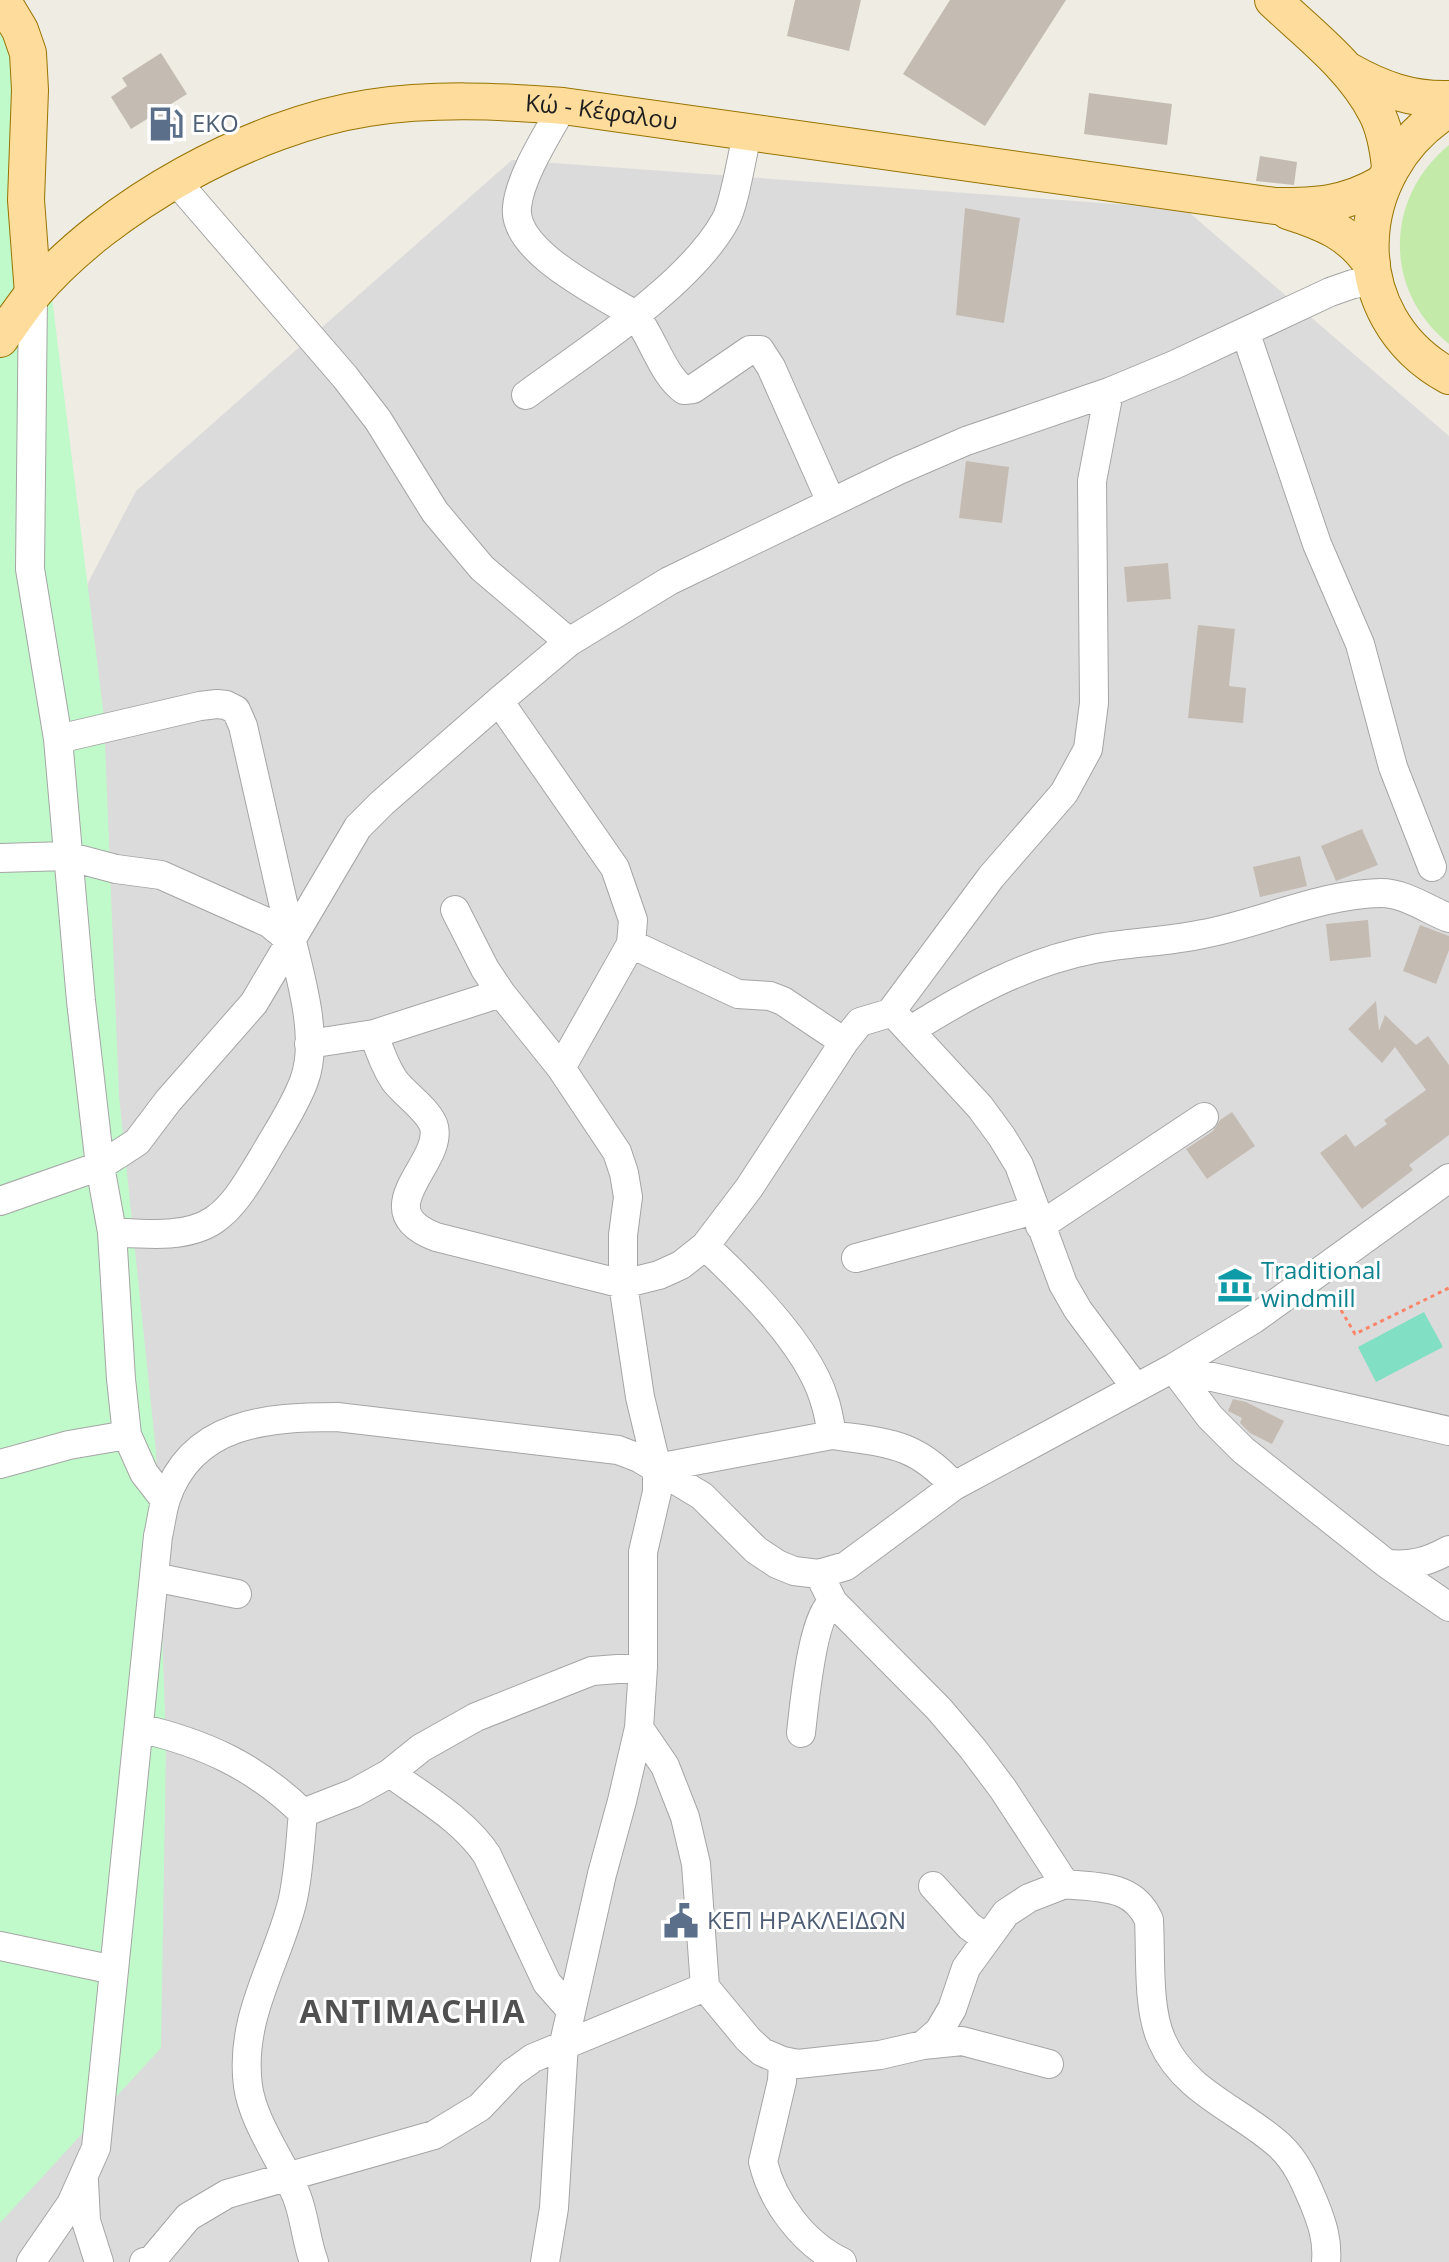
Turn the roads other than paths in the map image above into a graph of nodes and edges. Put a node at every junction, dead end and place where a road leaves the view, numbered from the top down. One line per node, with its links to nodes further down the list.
1 (2, 0): 12 (main road)
2 (1273, 0): 3 (main road)
3 (1344, 68): 4 (main road); 8 (main road)
4 (1449, 99)
5 (563, 106): 7 (main road, Κώ - Κέφαλου); 9 (main road, Κώ - Κέφαλου); 13 (street)
6 (1449, 109): 8 (main road)
7 (748, 131): 10 (main road, Κώ - Κέφαλου); 13 (street)
8 (1386, 176): 10 (main road, Κώ - Κέφαλου); 11 (main road)
9 (176, 181): 12 (main road, Κώ - Κέφαλου); 20 (street)
10 (1275, 206): 11 (main road, Κώ - Κέφαλου)
11 (1374, 273): 14 (street); 16 (main road)
12 (33, 294): 15 (main road, Κώ - Κέφαλου); 22 (street)
13 (635, 315): 18 (street); 19 (street)
14 (1246, 334): 17 (street); 24 (street)
15 (0, 339)
16 (1449, 376)
17 (1109, 392): 19 (street); 32 (street)
18 (526, 395)
19 (831, 502): 20 (street)
20 (569, 642): 21 (street)
21 (499, 701): 29 (street); 30 (street)
22 (58, 739): 23 (street); 29 (street)
23 (67, 856): 25 (street); 29 (street); 39 (street)
24 (1440, 857): 26 (street)
25 (0, 858)
26 (1415, 902): 28 (street); 32 (street)
27 (455, 910): 31 (street)
28 (1449, 918)
29 (292, 942): 35 (street); 38 (street)
30 (631, 944): 34 (street); 36 (street)
31 (501, 993): 33 (street); 36 (street)
32 (900, 1021): 34 (street); 42 (street)
33 (374, 1034): 35 (street); 46 (street)
34 (844, 1042): 44 (street)
35 (309, 1044): 43 (street)
36 (561, 1068): 46 (street)
37 (1204, 1117): 42 (street)
38 (137, 1142): 39 (street); 43 (street)
39 (100, 1166): 41 (street); 43 (street)
40 (1449, 1178): 47 (street)
41 (0, 1201)
42 (1038, 1218): 45 (street); 48 (street)
43 (111, 1226): 50 (street)
44 (705, 1246): 46 (street); 51 (street)
45 (856, 1258)
46 (623, 1284): 53 (street)
47 (1173, 1368): 48 (street); 49 (street); 57 (street)
48 (1136, 1388): 54 (street)
49 (1449, 1431)
50 (127, 1435): 52 (street); 55 (street)
51 (832, 1435): 53 (street); 54 (street)
52 (0, 1464)
53 (657, 1468): 55 (street); 58 (street); 63 (street)
54 (954, 1486): 58 (street)
55 (165, 1500): 59 (street)
56 (1449, 1550): 57 (street)
57 (1387, 1564): 62 (street)
58 (819, 1574): 61 (street)
59 (154, 1577): 60 (street); 64 (street)
60 (237, 1594)
61 (833, 1602): 66 (street); 69 (street)
62 (1449, 1607)
63 (643, 1667): 65 (street); 67 (street)
64 (139, 1728): 68 (street); 73 (street)
65 (639, 1728): 74 (street); 75 (street)
66 (801, 1733)
67 (390, 1773): 68 (street); 75 (street)
68 (303, 1813): 81 (street)
69 (1065, 1884): 71 (street); 88 (street)
70 (933, 1886): 71 (street)
71 (986, 1938): 77 (street)
72 (0, 1946): 73 (street)
73 (114, 1970): 80 (street)
74 (705, 1987): 76 (street); 78 (street)
75 (570, 2009): 76 (street)
76 (564, 2043): 81 (street); 87 (street)
77 (923, 2045): 78 (street); 79 (street)
78 (783, 2061): 82 (street)
79 (1049, 2064)
80 (84, 2178): 84 (street); 85 (street)
81 (288, 2178): 83 (street); 86 (street)
82 (829, 2259)
83 (150, 2261)
84 (31, 2262)
85 (99, 2262)
86 (314, 2262)
87 (545, 2262)
88 (1326, 2262)

